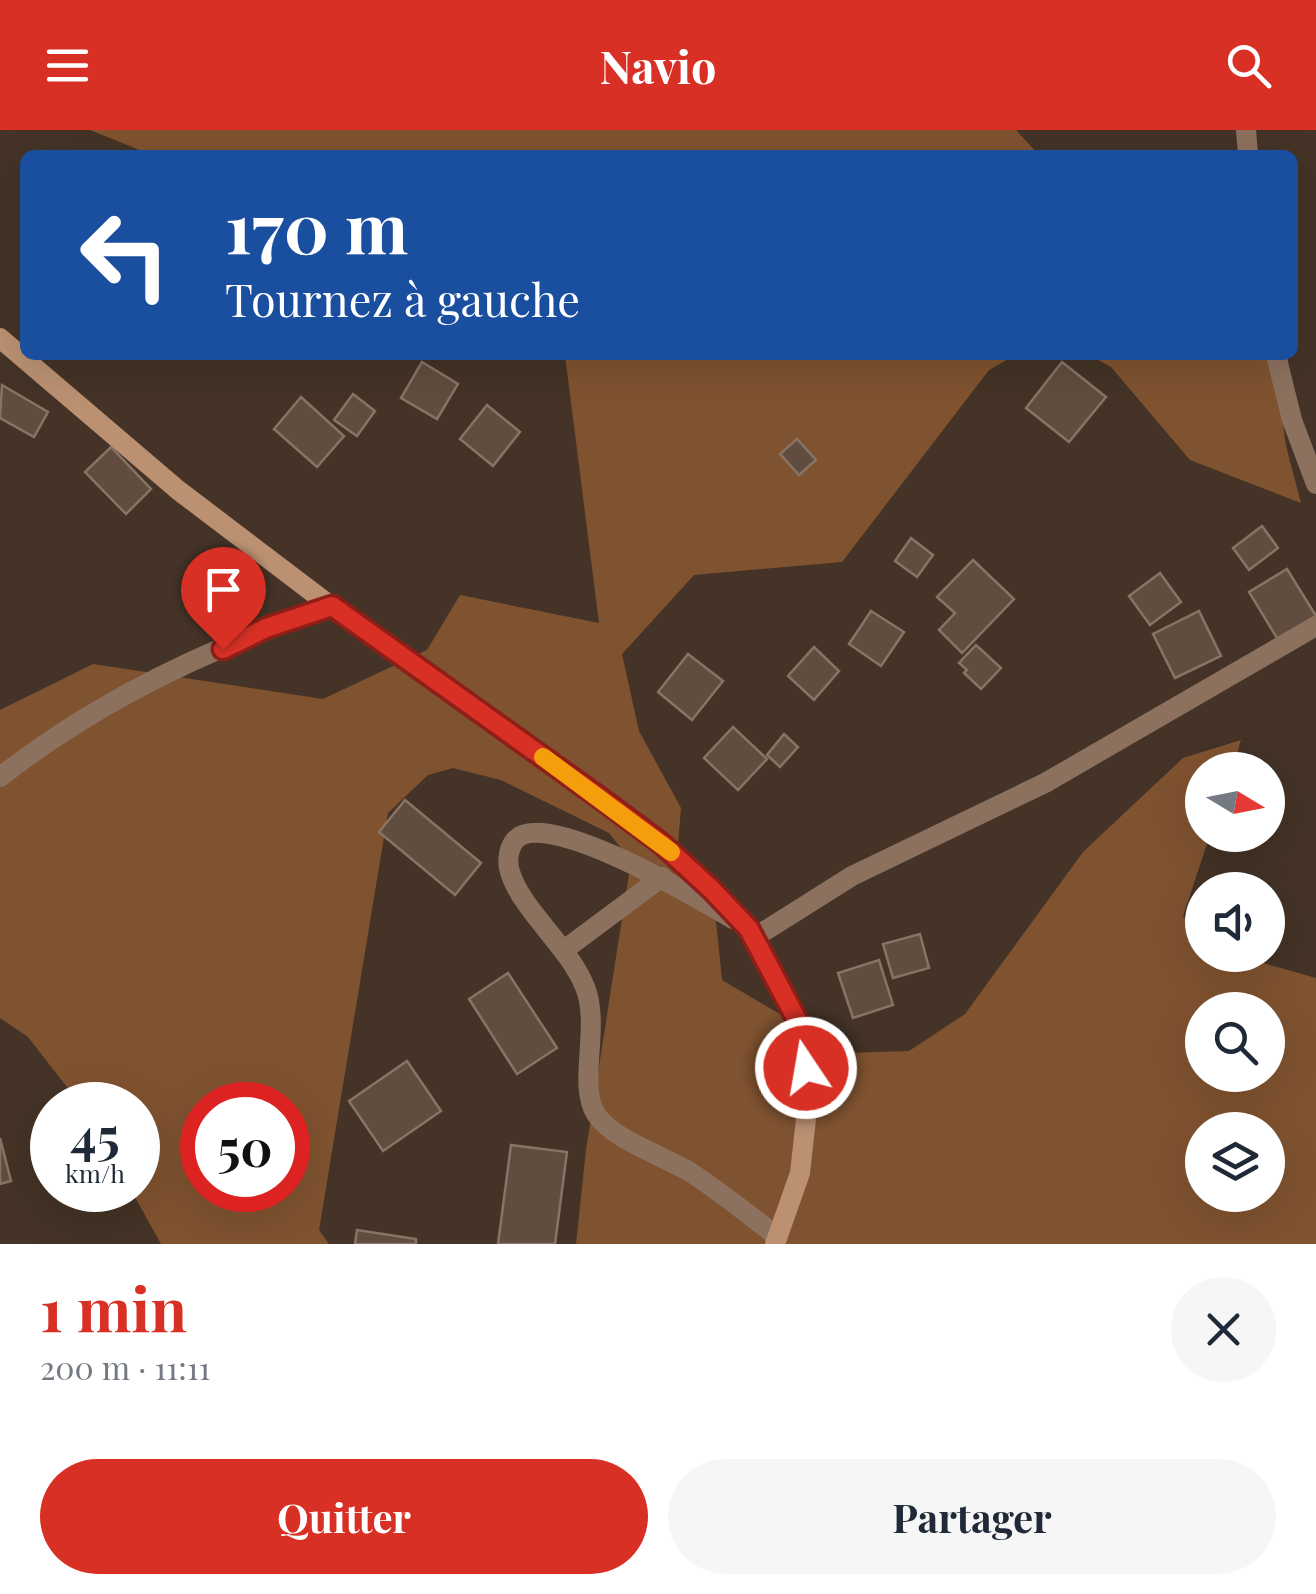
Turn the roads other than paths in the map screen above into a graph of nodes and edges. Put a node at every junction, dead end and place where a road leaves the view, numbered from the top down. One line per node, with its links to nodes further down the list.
1 (0, 338): 2 (main road)
2 (20, 355)
3 (26, 360): 6 (main road)
4 (1277, 360): 5 (street)
5 (1316, 484)
6 (332, 606): 8 (street); 10 (main road)
7 (1316, 626): 10 (street)
8 (0, 776)
9 (662, 878): 10 (street); 11 (street); 11 (street)
10 (751, 934): 12 (main road)
11 (564, 950): 12 (street)
12 (777, 1241)

